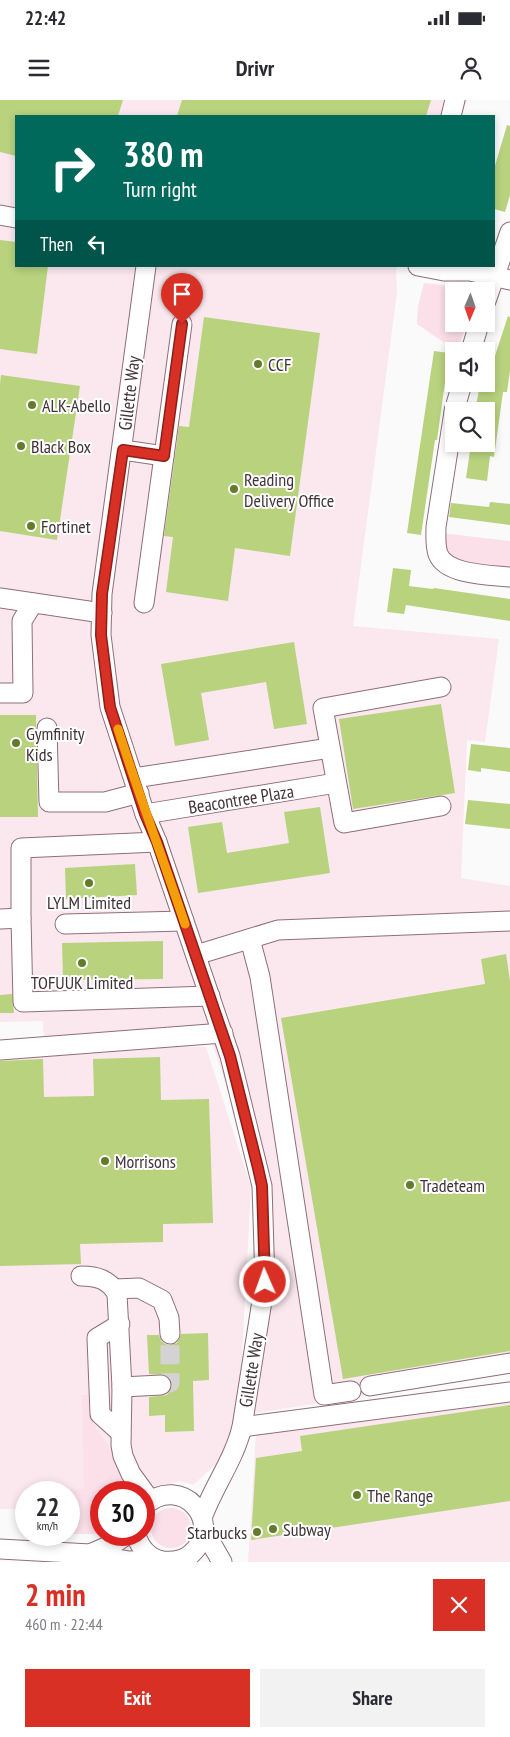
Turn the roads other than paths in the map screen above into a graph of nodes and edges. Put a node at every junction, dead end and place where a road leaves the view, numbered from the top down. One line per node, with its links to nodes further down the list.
1 (455, 100): 2 (street)
2 (451, 115)
3 (0, 215): 4 (street)
4 (15, 218)
5 (510, 232): 8 (street)
6 (146, 267): 10 (street, Gillette Way)
7 (423, 267): 8 (street)
8 (502, 279)
9 (182, 324): 12 (street)
10 (123, 450): 12 (street); 17 (street, Gillette Way)
11 (448, 452): 13 (street)
12 (164, 456): 15 (street)
13 (510, 577)
14 (0, 598): 16 (street)
15 (144, 603)
16 (33, 604): 17 (street); 19 (street)
17 (102, 613): 23 (street, Gillette Way)
18 (442, 687): 21 (street)
19 (0, 693)
20 (47, 728): 23 (street)
21 (330, 748): 22 (street); 23 (street)
22 (336, 783): 24 (street); 25 (street, Beacontree Plaza)
23 (136, 786): 25 (street, Gillette Way)
24 (441, 806)
25 (145, 814): 26 (street, Gillette Way)
26 (157, 842): 27 (street); 29 (street, Gillette Way)
27 (21, 918): 28 (street); 34 (street)
28 (0, 919)
29 (184, 921): 31 (street); 33 (street, Gillette Way)
30 (510, 921): 32 (street)
31 (65, 924)
32 (250, 939): 33 (street); 45 (street)
33 (196, 955): 34 (street, Gillette Way)
34 (210, 996): 35 (street, Gillette Way)
35 (223, 1033): 36 (street); 47 (street, Gillette Way)
36 (0, 1050)
37 (81, 1276): 38 (street)
38 (115, 1289): 39 (street); 40 (street)
39 (120, 1324): 44 (street); 48 (street)
40 (170, 1334)
41 (510, 1363): 43 (street)
42 (161, 1385): 44 (street)
43 (370, 1386)
44 (122, 1387): 48 (street)
45 (351, 1391)
46 (510, 1392): 47 (street)
47 (242, 1427): 49 (street, Gillette Way)
48 (120, 1432): 50 (street)
49 (221, 1477): 51 (street); 53 (street, Gillette Way)
50 (135, 1481)
51 (173, 1494): 52 (street); 53 (street)
52 (155, 1498)
53 (203, 1524): 61 (street, Gillette Way); 62 (street)
54 (18, 1546): 58 (street)
55 (50, 1546): 59 (street)
56 (108, 1546): 59 (street)
57 (140, 1546): 61 (street)
58 (0, 1549)
59 (90, 1554): 60 (street)
60 (128, 1561): 61 (street)
61 (169, 1561)
62 (222, 1562)

